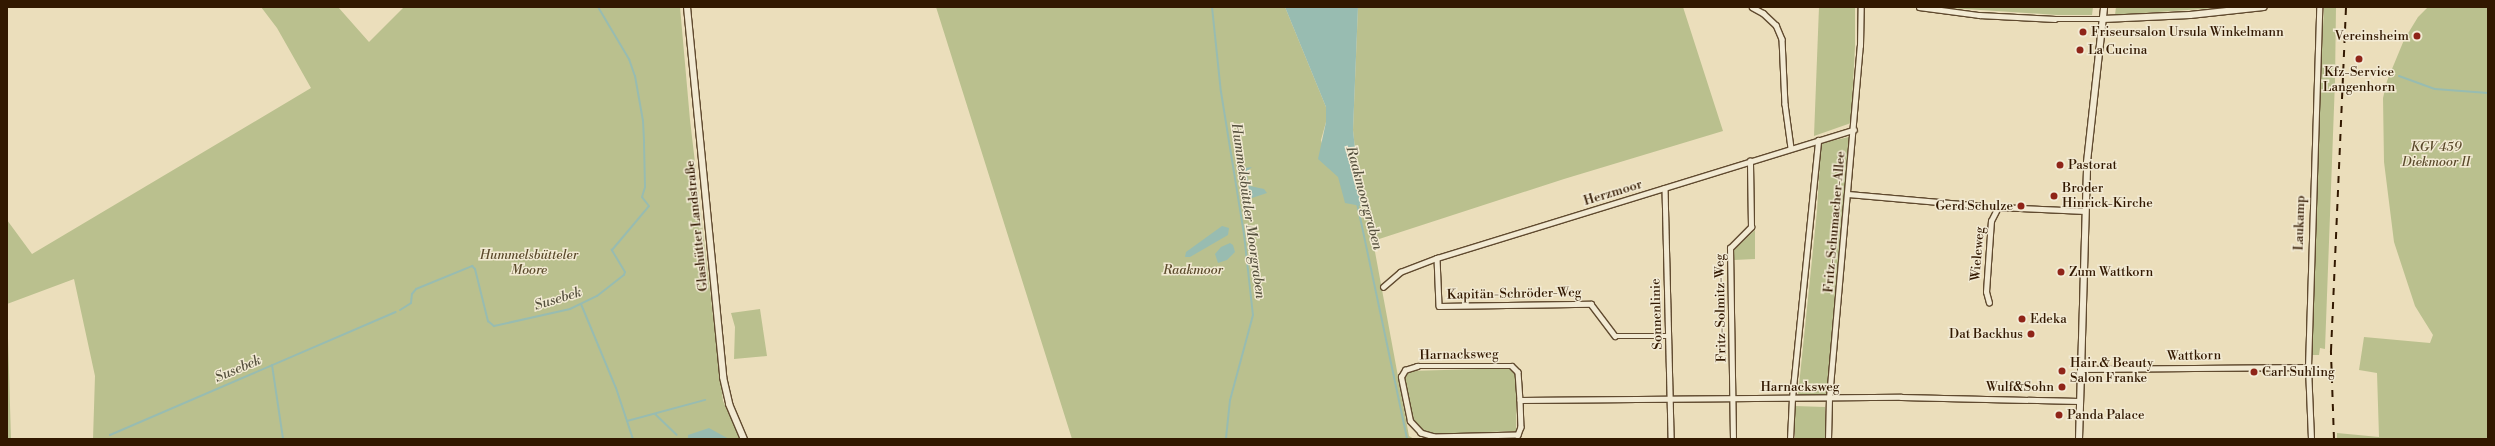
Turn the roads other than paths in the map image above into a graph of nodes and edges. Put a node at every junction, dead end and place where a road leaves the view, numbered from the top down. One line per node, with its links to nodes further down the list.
1 (686, 7): 29 (street, Glashütter Landstraße)
2 (1752, 7): 11 (street)
3 (1860, 7): 9 (street, Fritz-Schumacher-Allee)
4 (1919, 7): 8 (street)
5 (2104, 7): 8 (street)
6 (2264, 7): 8 (street)
7 (2319, 7): 21 (street, Laukamp)
8 (2103, 19): 16 (street)
9 (1854, 130): 10 (street, Herzmoor); 14 (street, Fritz-Schumacher-Allee)
10 (1818, 140): 11 (street, Herzmoor); 25 (street, Fritz-Schumacher-Allee)
11 (1791, 148): 12 (street, Herzmoor)
12 (1750, 161): 13 (street, Herzmoor); 24 (street, Fritz-Solmitz-Weg)
13 (1665, 188): 17 (street, Herzmoor); 20 (street, Sonnenlinie)
14 (1848, 194): 15 (street); 26 (street, Fritz-Schumacher-Allee)
15 (1998, 207): 16 (street); 19 (street, Wieleweg)
16 (2086, 211): 22 (street)
17 (1437, 258): 18 (street, Herzmoor); 20 (street, Kapitän-Schröder-Weg)
18 (1383, 287)
19 (1989, 303)
20 (1668, 336): 23 (street, Sonnenlinie)
21 (2308, 367): 22 (street, Wattkorn); 35 (street, Laukamp)
22 (2080, 369): 28 (street)
23 (1670, 398): 24 (street, Harnacksweg); 27 (street, Harnacksweg); 30 (street, Sonnenlinie)
24 (1734, 398): 25 (street, Harnacksweg); 31 (street, Fritz-Solmitz-Weg)
25 (1792, 398): 26 (street, Harnacksweg); 32 (street, Fritz-Schumacher-Allee)
26 (1829, 398): 28 (street, Harnacksweg); 33 (street, Fritz-Schumacher-Allee)
27 (1520, 400): 27 (street, Harnacksweg)
28 (2079, 401): 34 (street)
29 (744, 439)
30 (1671, 439)
31 (1733, 439)
32 (1790, 439)
33 (1828, 439)
34 (2079, 439)
35 (2311, 439)

